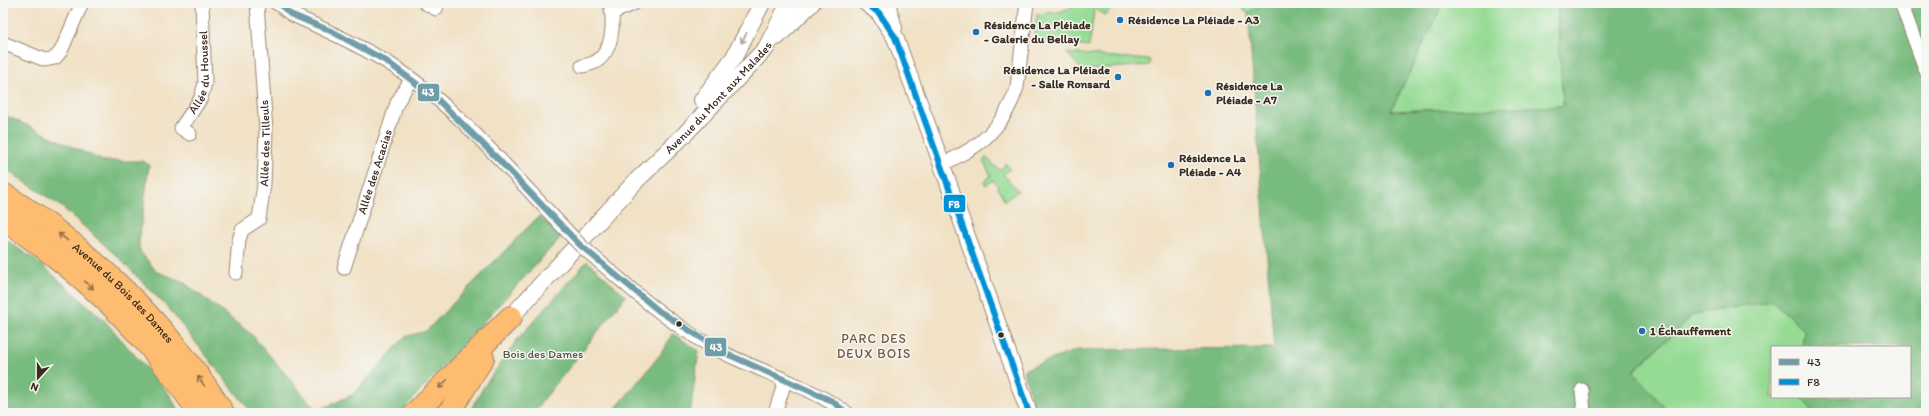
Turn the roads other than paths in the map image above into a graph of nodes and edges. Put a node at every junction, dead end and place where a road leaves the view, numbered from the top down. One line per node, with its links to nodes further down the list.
1 (82, 3): 17 (street)
2 (202, 3): 22 (street, Allée du Houssel)
3 (257, 3): 28 (street, Allée des Tilleuls)
4 (276, 3): 21 (street)
5 (425, 3): 6 (street)
6 (438, 3)
7 (635, 3): 15 (street)
8 (762, 3): 24 (street, Avenue du Mont aux Malades, one-way to 24)
9 (789, 3): 18 (street, Avenue du Mont aux Malades)
10 (812, 3): 18 (street)
11 (866, 3): 16 (street)
12 (887, 3): 16 (street)
13 (1027, 3): 23 (street)
14 (1901, 3): 20 (street)
15 (611, 8): 19 (street)
16 (895, 37): 23 (street)
17 (3, 43)
18 (766, 48): 24 (street, Avenue du Mont aux Malades)
19 (582, 66)
20 (1926, 71)
21 (412, 79): 27 (street, Allée des Acacias); 30 (street, bridge)
22 (190, 134)
23 (942, 165): 38 (street)
24 (636, 182): 29 (street, Avenue du Mont aux Malades)
25 (3, 194): 33 (highway, Avenue du Bois des Dames, one-way to 25)
26 (3, 219): 32 (highway, Avenue du Bois des Dames, one-way to 32)
27 (344, 268)
28 (236, 273)
29 (511, 317): 34 (highway, one-way to 34); 35 (highway)
30 (785, 381): 36 (street); 37 (street)
31 (1582, 390): 39 (street)
32 (200, 413)
33 (223, 413)
34 (415, 413)
35 (449, 413)
36 (775, 413)
37 (847, 413)
38 (1029, 413)
39 (1584, 413)

